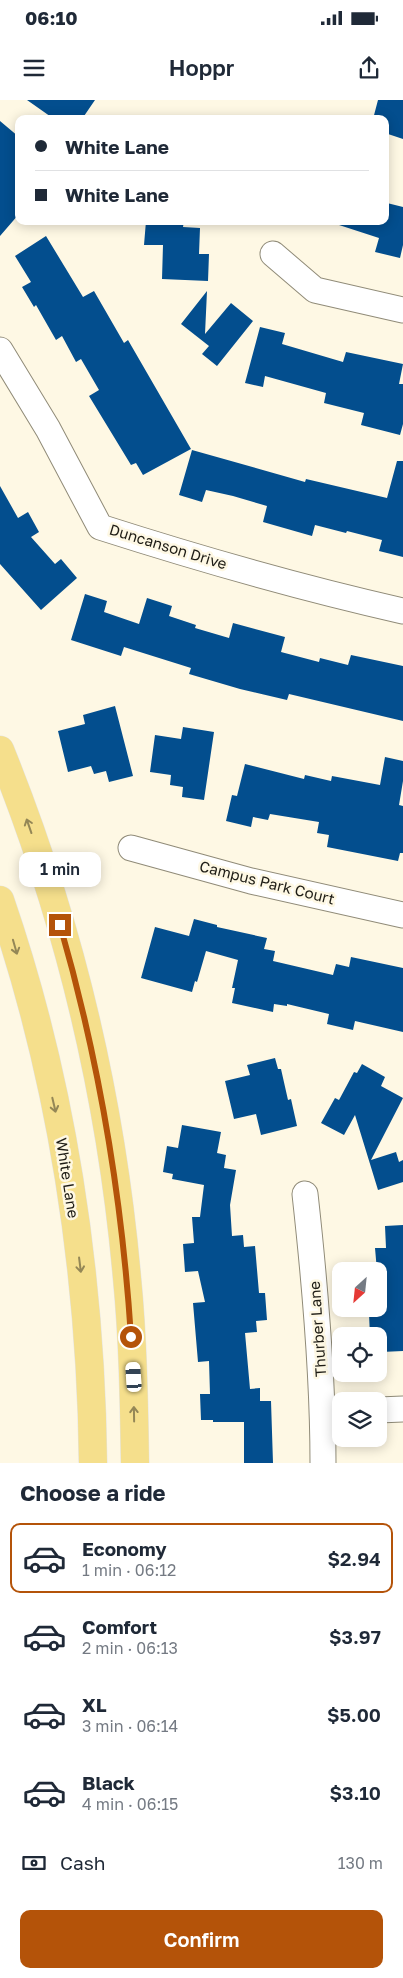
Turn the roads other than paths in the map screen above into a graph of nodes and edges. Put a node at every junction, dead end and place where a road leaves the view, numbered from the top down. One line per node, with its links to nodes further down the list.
1 (273, 254): 2 (street)
2 (403, 310)
3 (0, 350): 4 (street, Duncanson Drive)
4 (403, 611)
5 (0, 750): 14 (main road, one-way to 5)
6 (132, 848): 8 (street, Campus Park Court)
7 (0, 900): 13 (main road, White Lane, one-way to 13)
8 (403, 915)
9 (305, 1194): 12 (street, Thurber Lane)
10 (403, 1409): 11 (street)
11 (387, 1410)
12 (332, 1411): 15 (street, Thurber Lane)
13 (93, 1463)
14 (135, 1463)
15 (323, 1463)

